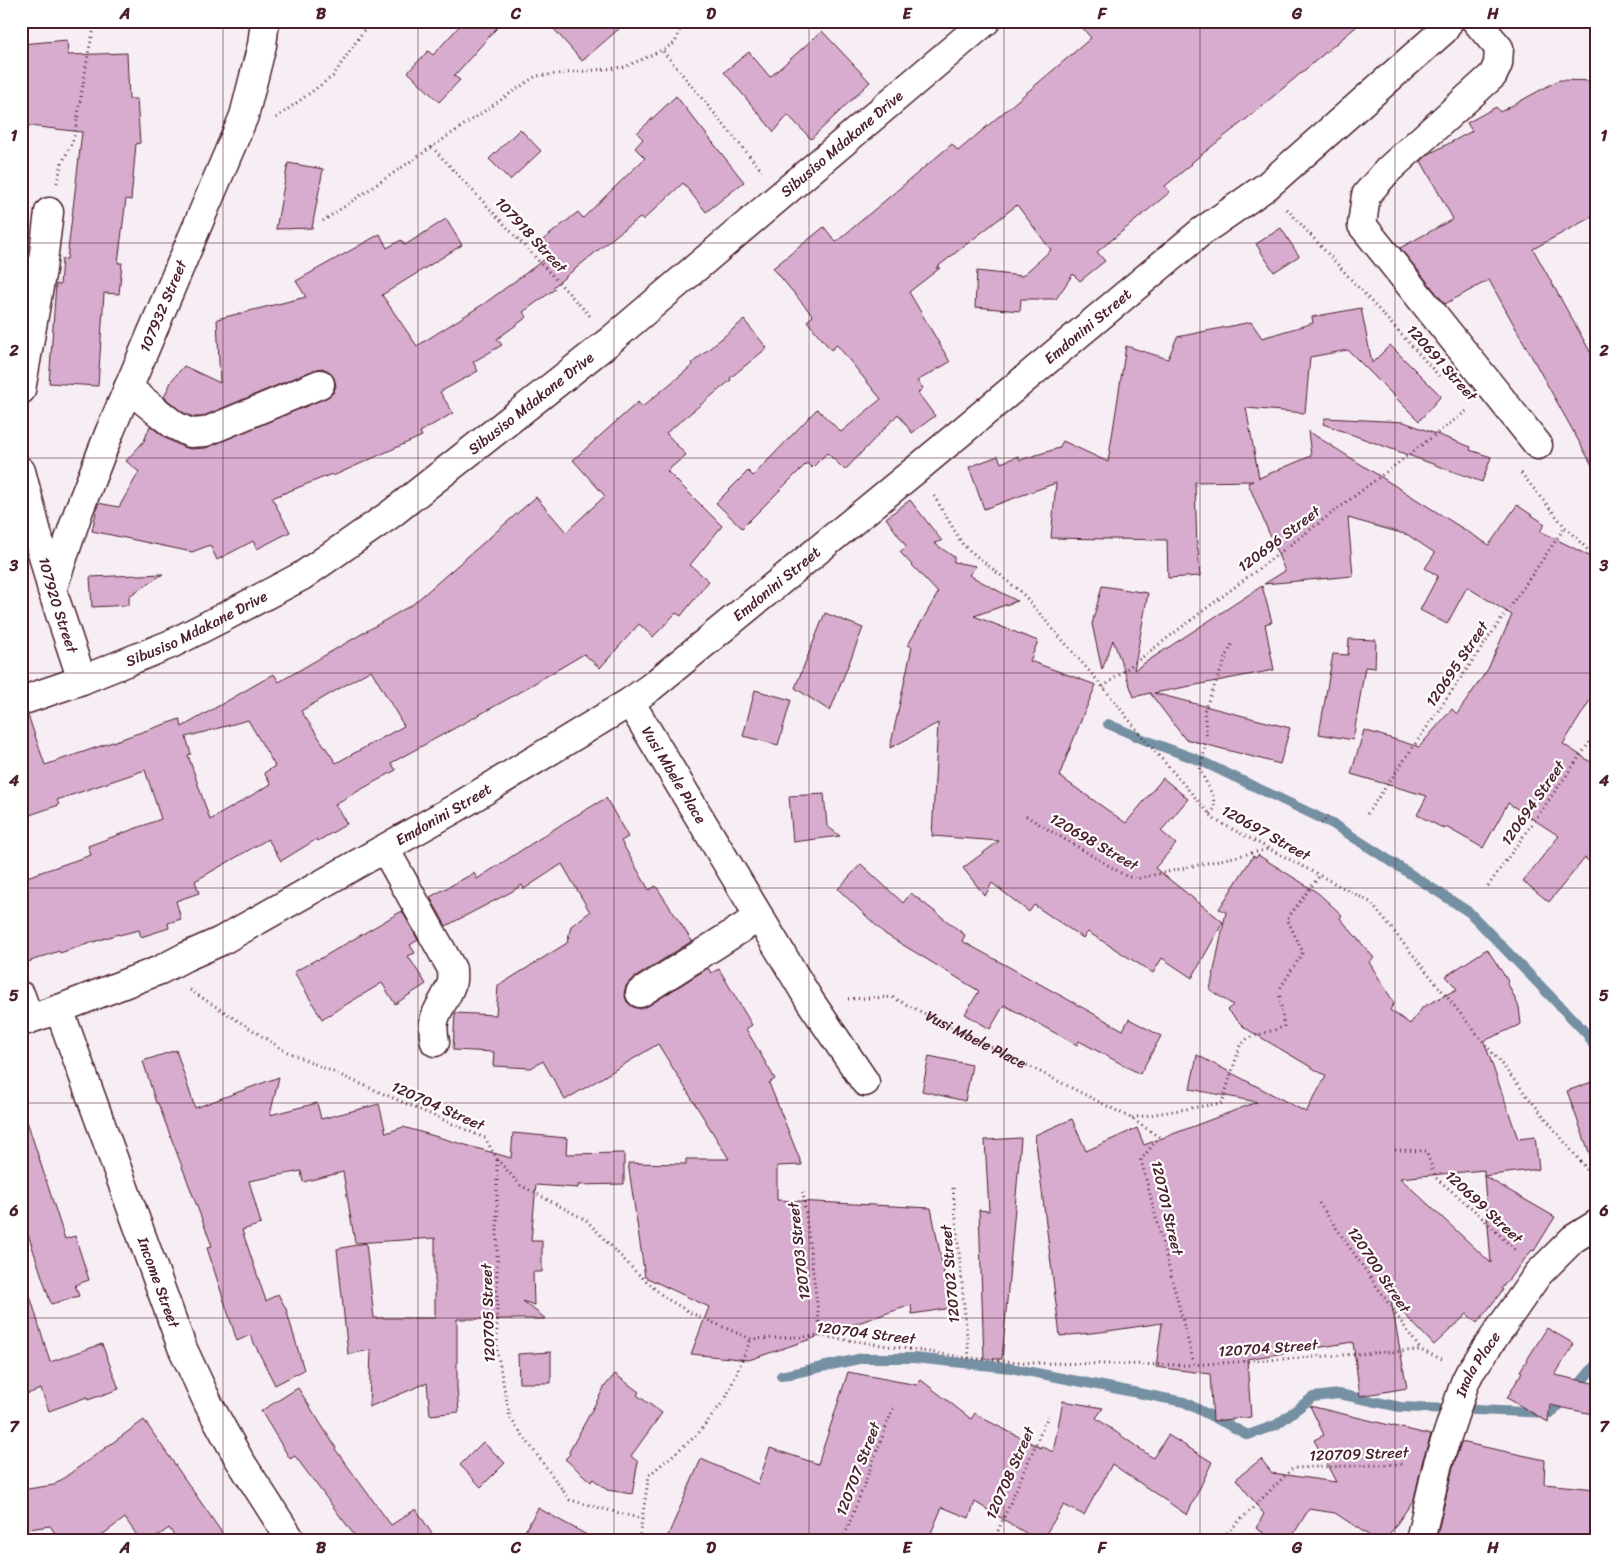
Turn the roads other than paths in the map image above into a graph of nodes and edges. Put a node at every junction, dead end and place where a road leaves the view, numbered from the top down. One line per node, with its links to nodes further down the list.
1 (265, 21): 7 (street, 107932 Street)
2 (986, 21): 12 (street, Sibusiso Mdakane Drive)
3 (1449, 21): 14 (street, Emdonini Street)
4 (1476, 21): 9 (street)
5 (49, 212): 8 (street)
6 (320, 384): 7 (street)
7 (128, 388): 11 (street, 107932 Street)
8 (21, 390)
9 (1538, 445)
10 (21, 471): 11 (street, 107920 Street)
11 (52, 590): 12 (street, 107920 Street)
12 (82, 680): 13 (street, Sibusiso Mdakane Drive)
13 (21, 702)
14 (630, 702): 15 (street, Emdonini Street); 16 (street, Vusi Mbele Place)
15 (385, 849): 18 (street, Emdonini Street); 20 (street)
16 (760, 917): 17 (street); 21 (street, Vusi Mbele Place)
17 (640, 993)
18 (59, 1009): 19 (street, Emdonini Street); 23 (street, Income Street)
19 (24, 1012)
20 (435, 1042)
21 (865, 1082)
22 (1597, 1224): 24 (street, Inala Place)
23 (291, 1540)
24 (1420, 1540)

